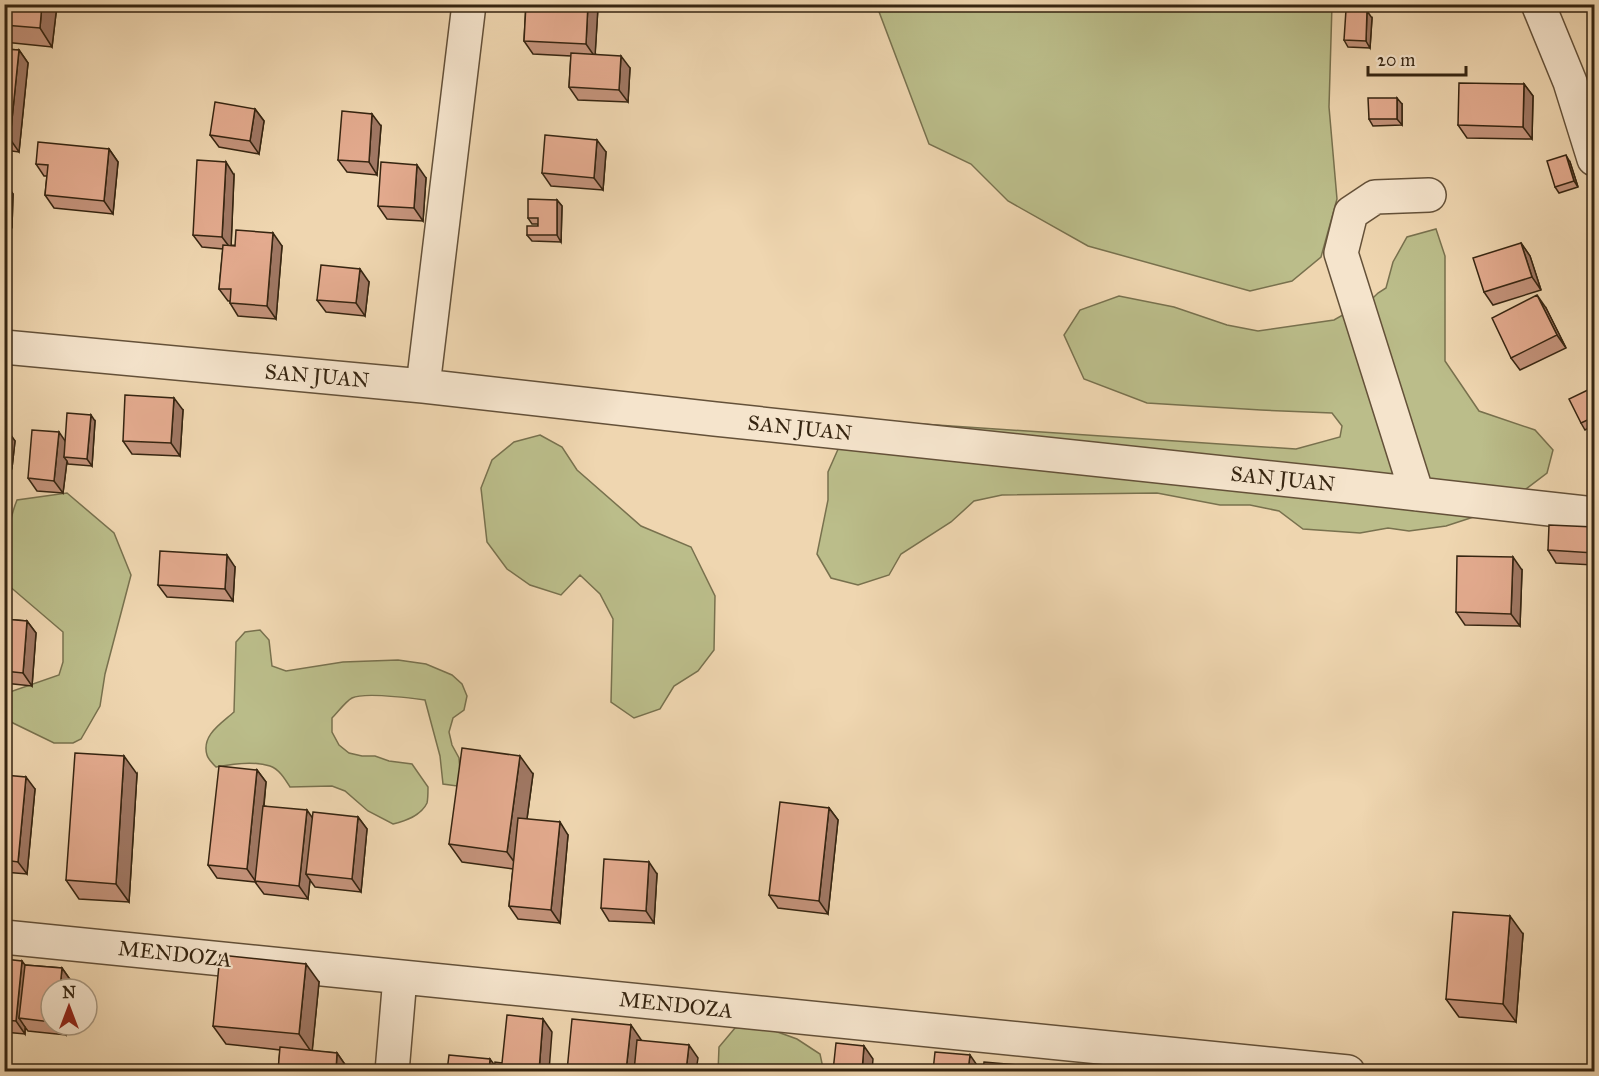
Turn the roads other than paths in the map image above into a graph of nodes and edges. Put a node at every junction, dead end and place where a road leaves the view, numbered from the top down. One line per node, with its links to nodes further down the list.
1 (469, 4): 6 (street)
2 (1538, 4): 3 (street)
3 (1594, 159)
4 (1429, 195): 7 (street)
5 (4, 347): 6 (street, SAN JUAN)
6 (423, 386): 7 (street, SAN JUAN)
7 (1417, 494): 8 (street, SAN JUAN)
8 (1594, 514)
9 (4, 937): 10 (street, MENDOZA)
10 (400, 977): 11 (street); 12 (street, MENDOZA)
11 (392, 1071)
12 (1348, 1071)

